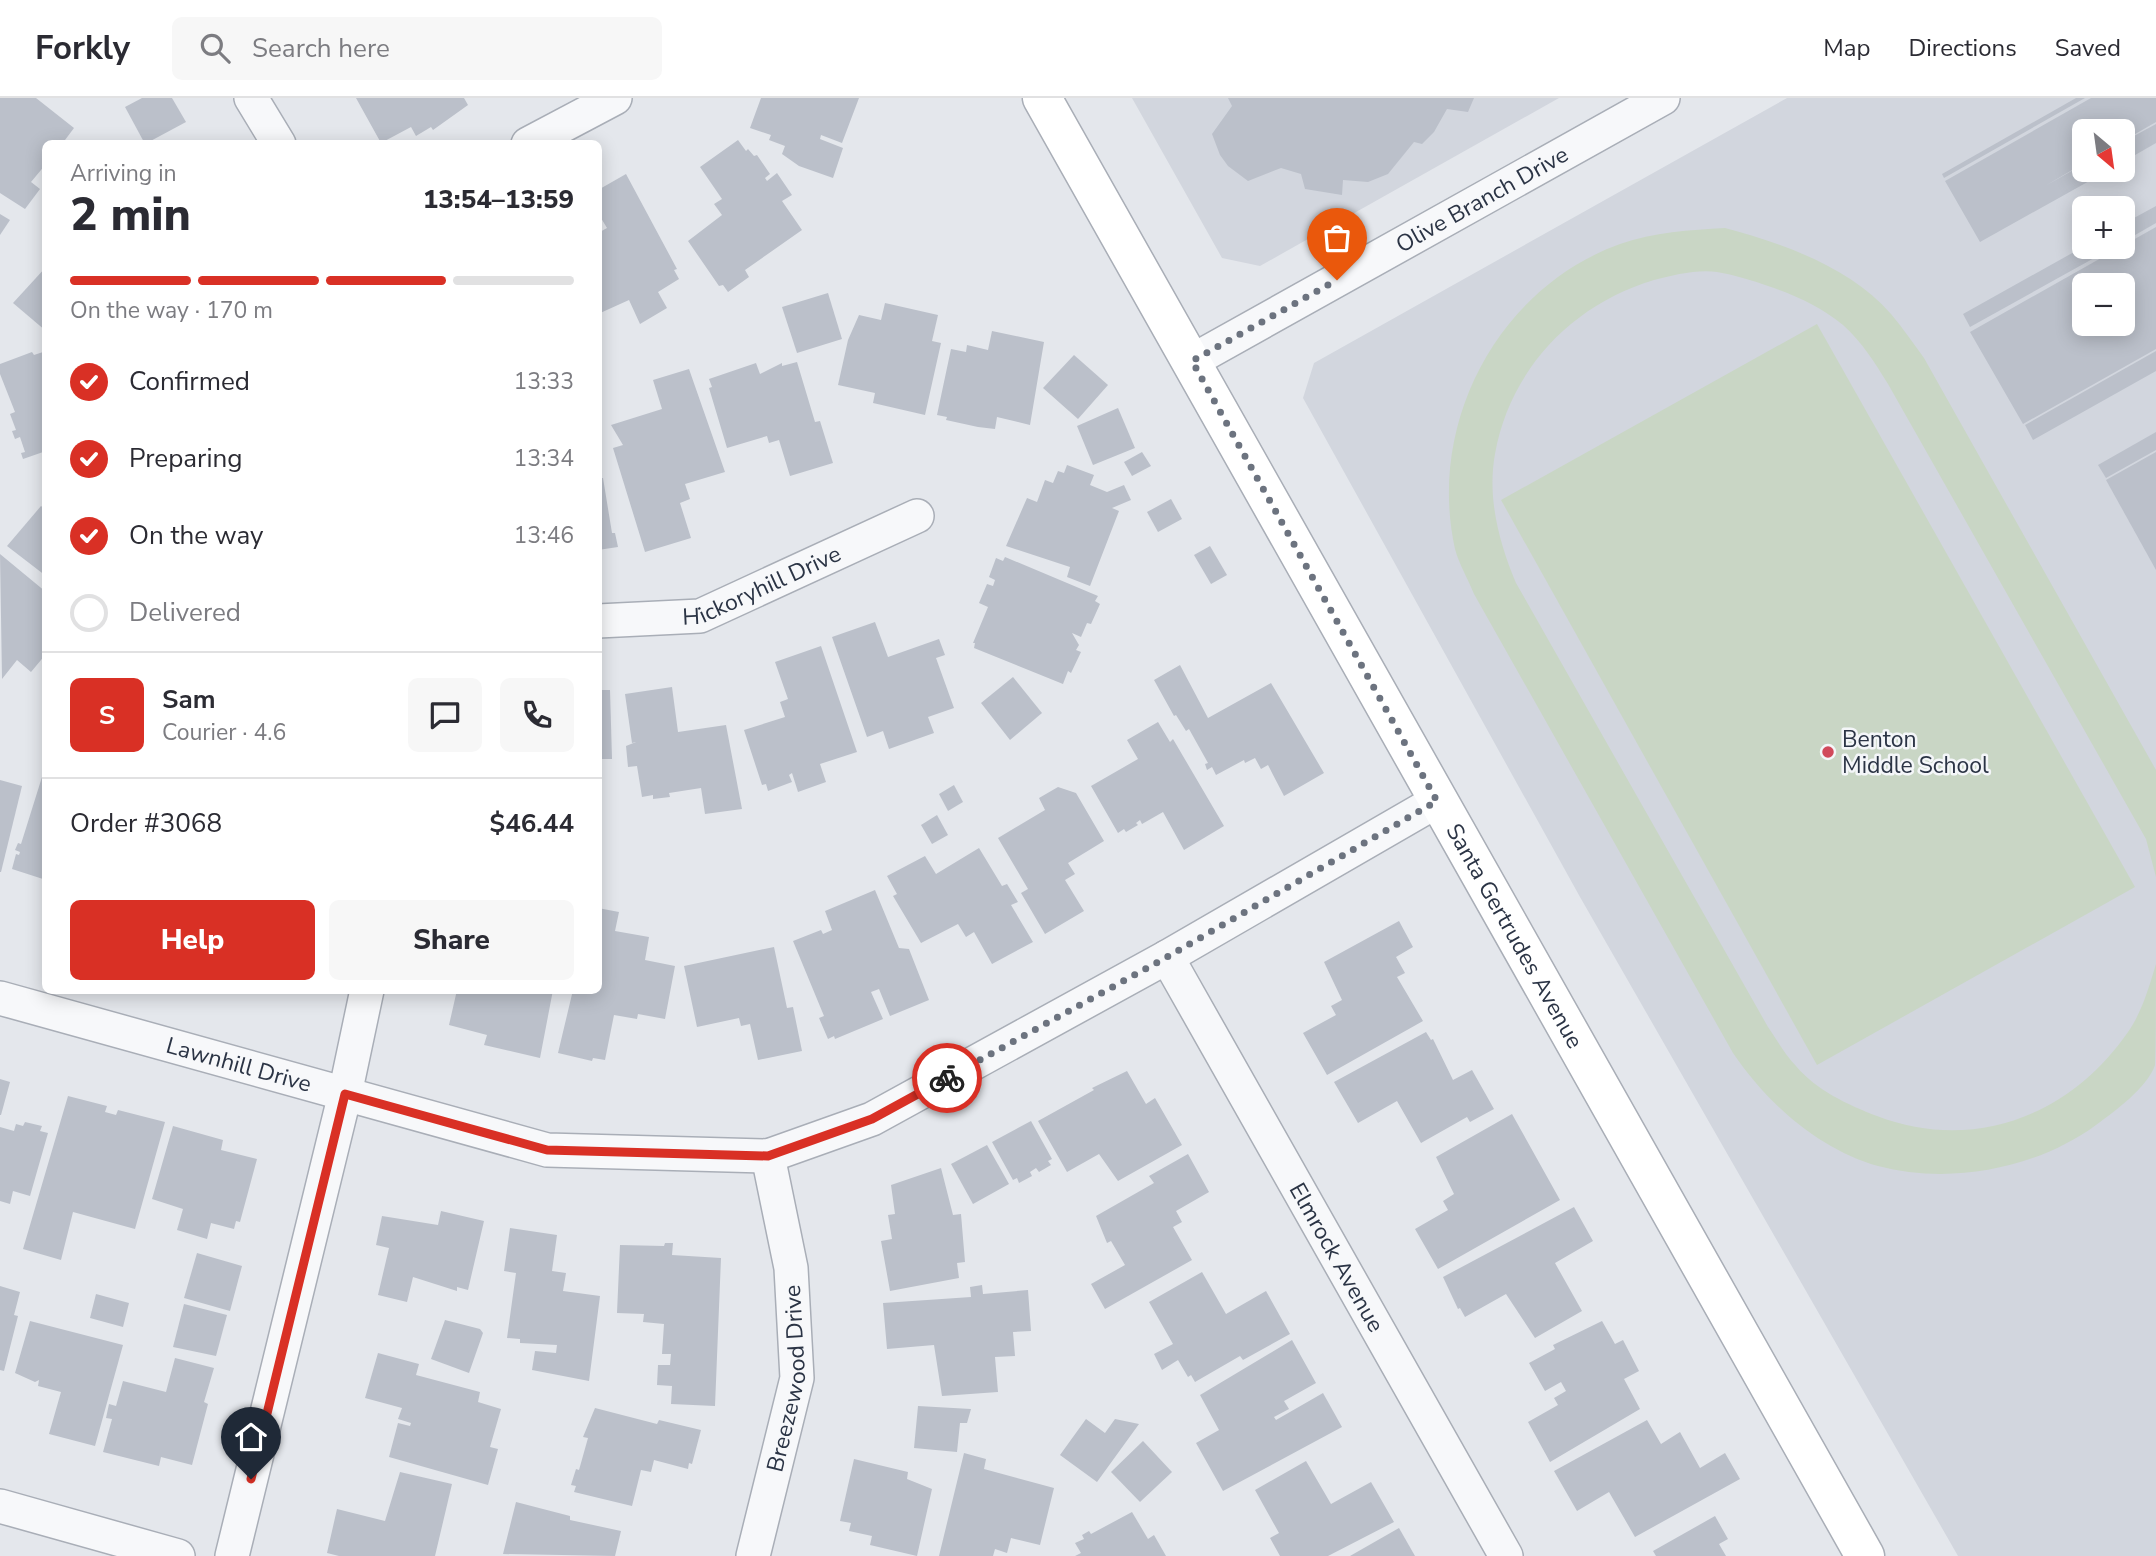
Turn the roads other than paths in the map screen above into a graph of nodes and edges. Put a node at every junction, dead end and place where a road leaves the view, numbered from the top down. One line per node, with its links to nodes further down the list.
1 (251, 98): 5 (street)
2 (615, 98): 6 (street)
3 (1042, 98): 7 (main road, Santa Gertrudes Avenue)
4 (1663, 98): 7 (street, Olive Branch Drive)
5 (277, 140)
6 (536, 140)
7 (1192, 361): 10 (main road, Santa Gertrudes Avenue)
8 (917, 516): 9 (street, Hickoryhill Drive)
9 (602, 621)
10 (1437, 801): 11 (street, Lawnhill Drive); 21 (main road, Santa Gertrudes Avenue)
11 (1167, 957): 15 (street, Lawnhill Drive); 20 (street, Elmrock Avenue)
12 (366, 994): 14 (street)
13 (0, 998): 14 (street, Lawnhill Drive)
14 (345, 1094): 15 (street, Lawnhill Drive); 18 (street)
15 (768, 1156): 19 (street, Breezewood Drive)
16 (0, 1506): 17 (street)
17 (178, 1556)
18 (232, 1556)
19 (753, 1556)
20 (1506, 1556)
21 (1865, 1556)

